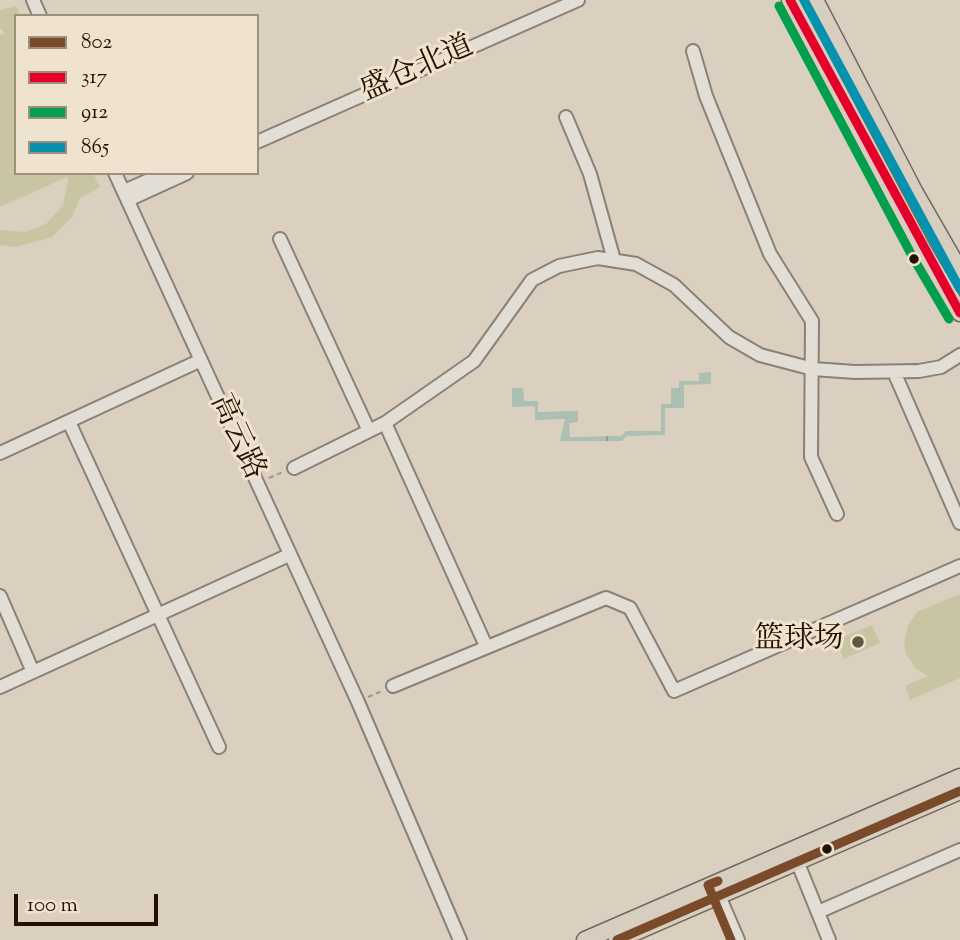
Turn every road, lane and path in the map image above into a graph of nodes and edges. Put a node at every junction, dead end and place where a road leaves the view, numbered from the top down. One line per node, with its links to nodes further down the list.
1 (561, 0): 7 (street, 盛仓北道)
2 (578, 0): 8 (street, 盛仓北道)
3 (815, 0): 15 (main road)
4 (793, 1): 16 (main road)
5 (693, 51): 19 (street)
6 (566, 117): 14 (street)
7 (259, 132)
8 (259, 141)
9 (117, 175): 12 (street, 高云路)
10 (161, 175): 12 (street)
11 (181, 175): 12 (street)
12 (126, 195): 18 (street, 高云路)
13 (281, 239): 23 (street)
14 (614, 260): 19 (street); 22 (street)
15 (960, 271)
16 (960, 313)
17 (960, 355): 20 (street)
18 (200, 361): 21 (street); 28 (street, 高云路)
19 (813, 369): 20 (street); 29 (street)
20 (894, 372): 30 (street)
21 (69, 422): 26 (street); 34 (street)
22 (385, 423): 23 (street); 35 (street)
23 (369, 431): 27 (street)
24 (607, 436): 25 (path)
25 (607, 441)
26 (0, 453)
27 (294, 468): 28 (path)
28 (256, 483): 31 (street, 高云路)
29 (837, 514)
30 (960, 523)
31 (289, 555): 34 (street); 39 (street, 高云路)
32 (960, 566): 35 (street)
33 (0, 596): 36 (street)
34 (157, 617): 36 (street); 40 (street)
35 (486, 646): 37 (street)
36 (33, 672): 38 (street)
37 (393, 686): 39 (path)
38 (0, 687)
39 (358, 702): 47 (street, 高云路)
40 (219, 747)
41 (960, 777): 44 (main road)
42 (960, 791): 44 (main road)
43 (960, 850): 46 (street)
44 (794, 856): 45 (main road); 46 (street)
45 (713, 890): 48 (main road); 49 (main road); 50 (street); 51 (street)
46 (818, 912): 52 (street)
47 (460, 940)
48 (585, 940)
49 (617, 940)
50 (732, 940)
51 (738, 940)
52 (829, 940)

